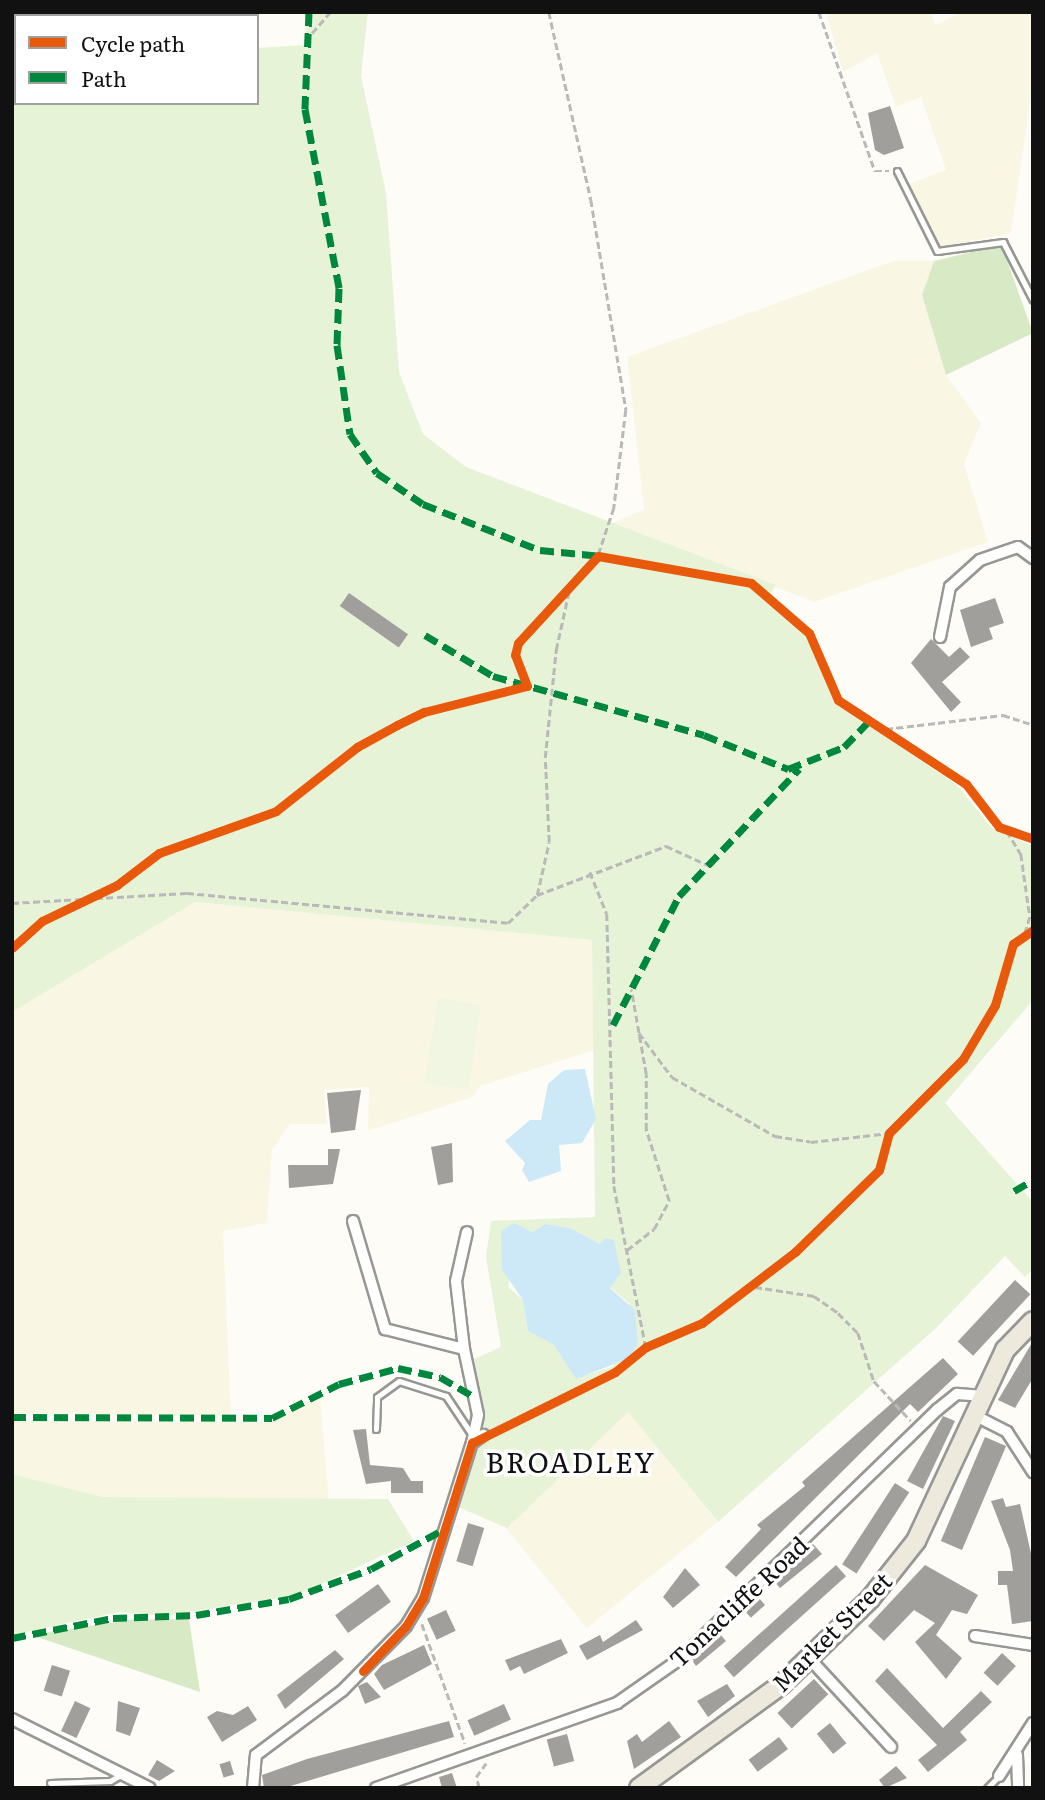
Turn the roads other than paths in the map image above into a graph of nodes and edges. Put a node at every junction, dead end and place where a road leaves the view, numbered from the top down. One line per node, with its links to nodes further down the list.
1 (897, 171): 2 (lane)
2 (1033, 300)
3 (1033, 558): 4 (street)
4 (940, 637)
5 (353, 1221): 8 (street)
6 (467, 1232): 8 (street)
7 (1033, 1321): 9 (main road, Market Street)
8 (464, 1349): 12 (street)
9 (985, 1396): 10 (main road, Market Street); 26 (street, Tonacliffe Road)
10 (976, 1416): 13 (street); 16 (main road, Market Street)
11 (376, 1429): 12 (lane)
12 (476, 1439): 25 (street)
13 (1033, 1472)
14 (975, 1636): 15 (street)
15 (1033, 1645)
16 (809, 1658): 19 (street); 27 (main road, Market Street)
17 (12, 1719): 21 (street)
18 (1033, 1723): 20 (street)
19 (891, 1747)
20 (1017, 1755): 22 (street); 29 (street)
21 (122, 1774): 23 (lane); 24 (street)
22 (999, 1776): 28 (lane)
23 (50, 1783)
24 (150, 1788)
25 (253, 1788)
26 (376, 1788)
27 (639, 1788)
28 (987, 1788)
29 (1018, 1788)

